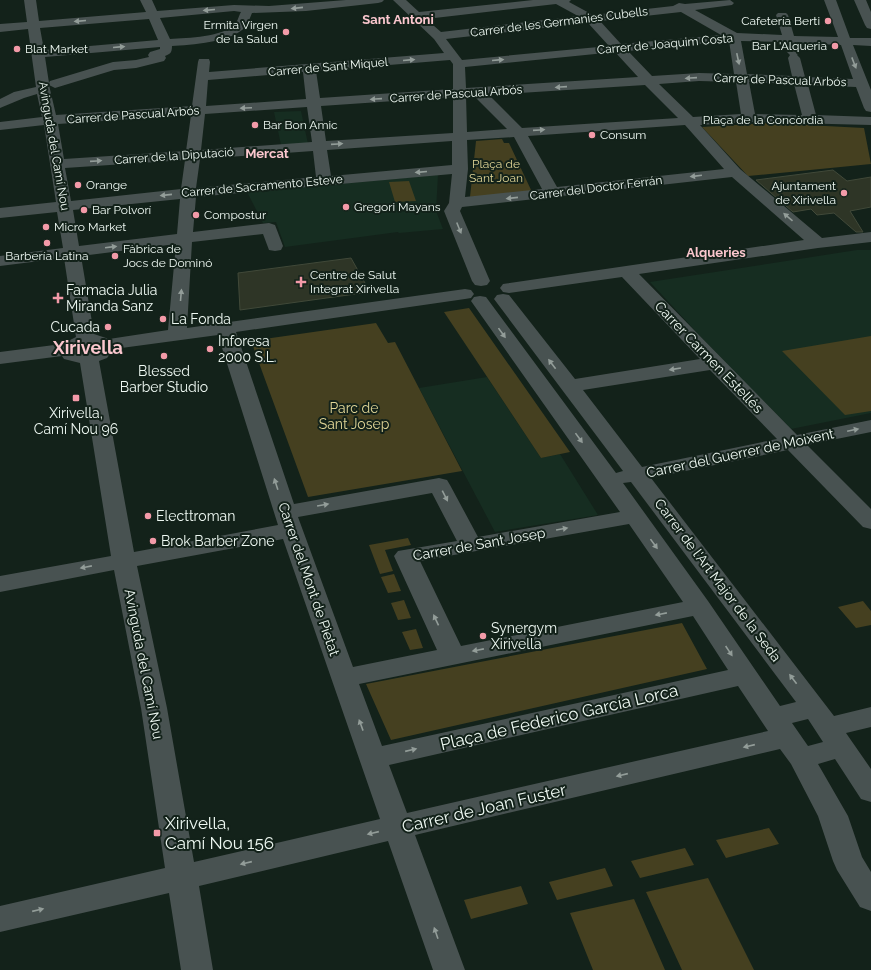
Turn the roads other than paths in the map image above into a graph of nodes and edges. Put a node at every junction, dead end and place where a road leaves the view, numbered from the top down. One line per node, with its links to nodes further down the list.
1 (30, 0): 19 (street)
2 (146, 0): 15 (street)
3 (238, 0): 13 (street)
4 (378, 0): 13 (street, one-way to 13)
5 (399, 0): 17 (street)
6 (456, 0): 14 (street)
7 (560, 0): 14 (street); 18 (street)
8 (670, 0): 12 (street)
9 (830, 0): 27 (street)
10 (860, 0): 20 (street)
11 (727, 1): 12 (street, Carrer de les Germanies Cubells); 24 (street)
12 (682, 8): 18 (street, Carrer de les Germanies Cubells); 24 (street)
13 (248, 10): 15 (street, one-way to 15); 25 (street)
14 (468, 11): 17 (street); 22 (street)
15 (153, 15): 19 (street, one-way to 19); 29 (street)
16 (782, 15): 26 (street)
17 (417, 16): 23 (street)
18 (590, 18): 22 (street, Carrer de les Germanies Cubells); 30 (street)
19 (35, 25): 21 (street); 31 (street)
20 (871, 25)
21 (0, 28)
22 (490, 30): 23 (street, Carrer de les Germanies Cubells)
23 (438, 36): 33 (street)
24 (734, 38): 26 (street, Carrer de Joaquim Costa); 30 (street, Carrer de Joaquim Costa); 35 (street, one-way to 35)
25 (202, 40): 29 (street); 32 (street)
26 (790, 40): 27 (street, Carrer de Joaquim Costa); 36 (street)
27 (846, 42): 28 (street, Carrer de Joaquim Costa); 38 (street, one-way to 38)
28 (871, 42)
29 (166, 43): 31 (street, one-way to 29); 32 (street)
30 (620, 48): 33 (street, Carrer de Joaquim Costa, one-way to 30); 37 (street)
31 (39, 58): 40 (street, Avinguda del Camí Nou)
32 (160, 58): 40 (street)
33 (456, 60): 34 (street, Carrer de Sant Miquel, one-way to 33); 42 (street, Carrer de l'Art Major de la Seda)
34 (309, 68): 43 (street); 46 (street, Carrer de Sant Miquel)
35 (742, 78): 36 (street, Carrer de Pascual Arbós); 37 (street, Carrer de Pascual Arbós, one-way to 37); 47 (street)
36 (800, 80): 38 (street, Carrer de Pascual Arbós); 48 (street)
37 (649, 81): 41 (street, Carrer de Pascual Arbós, one-way to 41); 50 (street)
38 (862, 83): 45 (street)
39 (7, 87): 40 (street)
40 (53, 87): 44 (street); 49 (street, Avinguda del Camí Nou)
41 (479, 92): 42 (street, Carrer de Pascual Arbós); 53 (street)
42 (458, 93): 43 (street, Carrer de Pascual Arbós, one-way to 43); 54 (street, Carrer de l'Art Major de la Seda)
43 (314, 103): 46 (street, Carrer de Pascual Arbós, one-way to 46); 55 (street)
44 (0, 104)
45 (871, 108)
46 (197, 111): 49 (street, Carrer de Pascual Arbós); 56 (street)
47 (749, 118): 48 (street, Plaça de la Concòrdia); 50 (street, Plaça de la Concòrdia)
48 (810, 119): 51 (street, Plaça de la Concòrdia)
49 (50, 120): 52 (street, Carrer de Pascual Arbós); 57 (street, Avinguda del Camí Nou)
50 (689, 121): 53 (street, Carrer de la Diputació, one-way to 50); 59 (street, Plaça de la Concòrdia)
51 (871, 121)
52 (0, 126)
53 (518, 132): 54 (street, Carrer de la Diputació); 62 (street)
54 (459, 136): 55 (street, Carrer de la Diputació, one-way to 54); 58 (street, Carrer de l'Art Major de la Seda)
55 (319, 145): 56 (street, Carrer de la Diputació); 60 (street)
56 (192, 154): 57 (street, Carrer de la Diputació, one-way to 56); 61 (street)
57 (57, 164): 64 (street, Avinguda del Camí Nou)
58 (460, 169): 60 (street, Carrer de Sacramento Esteve, one-way to 60); 63 (street, Carrer de l'Art Major de la Seda)
59 (735, 172): 62 (street, Carrer del Doctor Ferrán, one-way to 62); 70 (street, Plaça de la Concòrdia, one-way to 59)
60 (324, 181): 61 (street, Carrer de Sacramento Esteve)
61 (188, 192): 64 (street, Carrer de Sacramento Esteve, one-way to 64); 67 (street)
62 (552, 193): 63 (street, Carrer del Doctor Ferrán, one-way to 63)
63 (457, 203): 75 (street, Carrer de l'Art Major de la Seda, one-way to 75)
64 (64, 206): 65 (street, Carrer de Sacramento Esteve); 72 (street, Avinguda del Camí Nou)
65 (0, 213)
66 (871, 234): 69 (street)
67 (186, 238): 71 (street); 72 (street, one-way to 67); 77 (street, one-way to 67)
68 (871, 238): 69 (street)
69 (846, 240): 70 (street)
70 (818, 243): 74 (street)
71 (275, 246)
72 (72, 252): 73 (street); 78 (street, Avinguda del Camí Nou)
73 (0, 261)
74 (626, 271): 75 (street); 80 (street, Carrer Carmen Estellés)
75 (487, 293): 76 (street); 81 (street, Carrer de l'Art Major de la Seda, one-way to 75); 85 (street, Carrer de l'Art Major de la Seda, one-way to 85)
76 (225, 328): 77 (street); 87 (street, Carrer del Mont de Pietat, one-way to 76)
77 (177, 334): 78 (street)
78 (87, 348): 79 (street); 90 (street, Avinguda del Camí Nou)
79 (0, 358)
80 (714, 363): 81 (street, one-way to 81); 83 (street, Carrer Carmen Estellés)
81 (569, 386): 84 (street, Carrer de l'Art Major de la Seda)
82 (871, 426): 83 (street, Carrer del Guerrer de Moixent, one-way to 82)
83 (793, 442): 84 (street, Carrer del Guerrer de Moixent); 88 (street, Carrer Carmen Estellés)
84 (637, 474): 85 (street, Carrer del Guerrer de Moixent); 97 (street, Carrer de l'Art Major de la Seda, one-way to 84)
85 (609, 480): 86 (street, Carrer de l'Art Major de la Seda)
86 (634, 516): 89 (street, Carrer de Sant Josep, one-way to 86); 92 (street, Carrer de l'Art Major de la Seda, one-way to 92)
87 (288, 521): 89 (street, one-way to 89); 90 (street); 95 (street, Carrer del Mont de Pietat)
88 (871, 522)
89 (470, 546): 93 (street, Carrer de Sant Josep, one-way to 89)
90 (124, 560): 91 (street, one-way to 91); 102 (street, Avinguda del Camí Nou)
91 (0, 584)
92 (699, 607): 93 (street, one-way to 93); 94 (street, Carrer de l'Art Major de la Seda, one-way to 94)
93 (452, 655): 95 (street)
94 (745, 675): 98 (street, Carrer de l'Art Major de la Seda); 99 (street, Plaça de Federico García Lorca, one-way to 94)
95 (344, 678): 99 (street, Carrer del Mont de Pietat, one-way to 95)
96 (871, 717): 97 (street)
97 (829, 727): 98 (street); 98 (street); 100 (street, Carrer de l'Art Major de la Seda)
98 (787, 737): 101 (street, Carrer de Joan Fuster, one-way to 101); 103 (street, Carrer de l'Art Major de la Seda)
99 (373, 758): 101 (street, Carrer del Mont de Pietat)
100 (871, 791)
101 (398, 828): 102 (street, Carrer de Joan Fuster, one-way to 102); 106 (street, Carrer del Mont de Pietat, one-way to 101)
102 (181, 878): 104 (street, Carrer de Joan Fuster, one-way to 102); 105 (street, Avinguda del Camí Nou)
103 (871, 898)
104 (0, 919)
105 (197, 970)
106 (449, 970)

